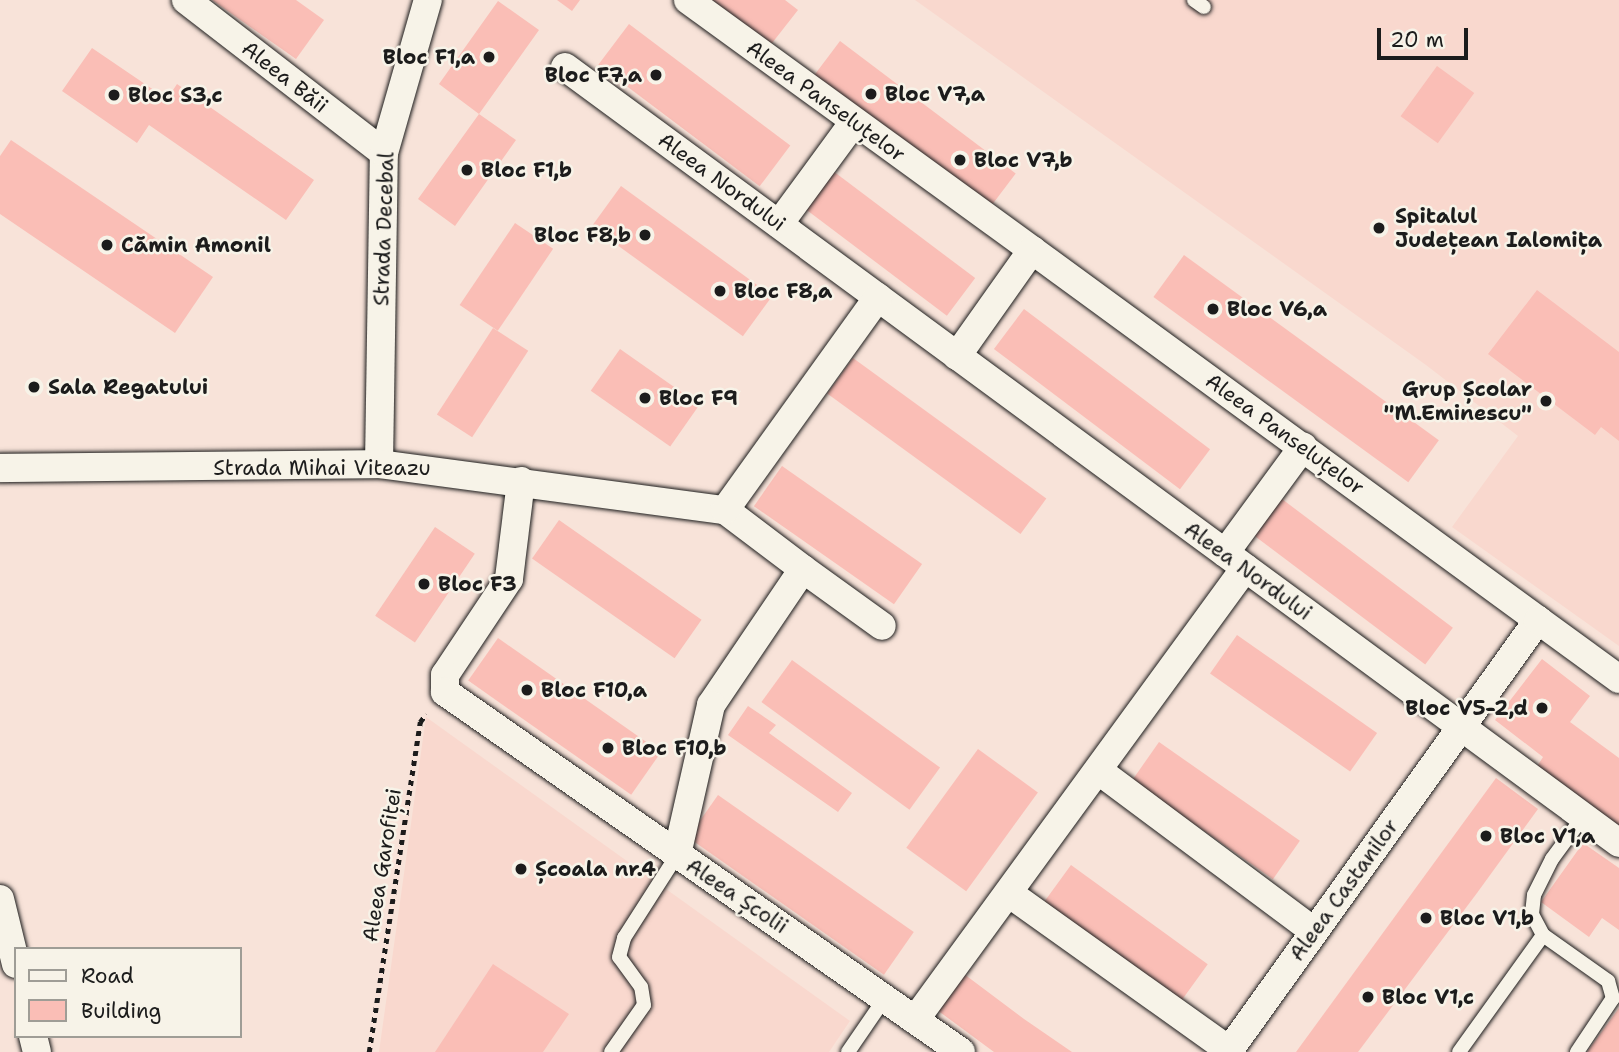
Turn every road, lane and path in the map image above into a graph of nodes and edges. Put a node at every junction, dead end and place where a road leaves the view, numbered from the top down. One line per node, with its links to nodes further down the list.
1 (186, 0): 6 (street, Aleea Băii)
2 (428, 0): 6 (street, Strada Decebal)
3 (688, 0): 5 (street, Aleea Panseluțelor)
4 (565, 67): 7 (street, Aleea Nordului)
5 (854, 122): 7 (street); 8 (street, Aleea Panseluțelor)
6 (384, 153): 12 (street, Strada Decebal)
7 (779, 224): 9 (street, Aleea Nordului)
8 (1032, 250): 10 (street); 11 (street, Aleea Panseluțelor)
9 (878, 298): 10 (street, Aleea Nordului); 15 (street)
10 (957, 356): 16 (street, Aleea Nordului)
11 (1303, 447): 16 (street); 18 (street, Aleea Panseluțelor)
12 (379, 464): 13 (street, Strada Mihai Viteazu); 14 (street, Strada Mihai Viteazu)
13 (0, 468)
14 (521, 481): 15 (street, Strada Mihai Viteazu); 21 (street)
15 (725, 510): 17 (street)
16 (1235, 561): 22 (street, Aleea Nordului); 23 (street)
17 (803, 569): 19 (street); 26 (street)
18 (1538, 620): 20 (street, Aleea Panseluțelor); 22 (street)
19 (882, 626)
20 (1619, 679)
21 (445, 692): 26 (street, Aleea Școlii); 35 (path, Aleea Garofiței)
22 (1460, 728): 24 (street, Aleea Nordului); 29 (street, Aleea Castanilor)
23 (1099, 771): 27 (street); 29 (street)
24 (1583, 817): 25 (street, Aleea Nordului); 30 (lane)
25 (1619, 843)
26 (677, 855): 32 (street, Aleea Școlii); 36 (lane)
27 (1010, 894): 33 (street); 34 (street)
28 (0, 899): 31 (street)
29 (1314, 931): 34 (street, Aleea Castanilor)
30 (1543, 934): 39 (lane); 40 (lane)
31 (14, 956)
32 (885, 998): 33 (street, Aleea Școlii); 37 (lane)
33 (915, 1020): 38 (street, Aleea Școlii)
34 (1228, 1051)
35 (369, 1052)
36 (611, 1052)
37 (848, 1052)
38 (961, 1052)
39 (1459, 1052)
40 (1577, 1052)

